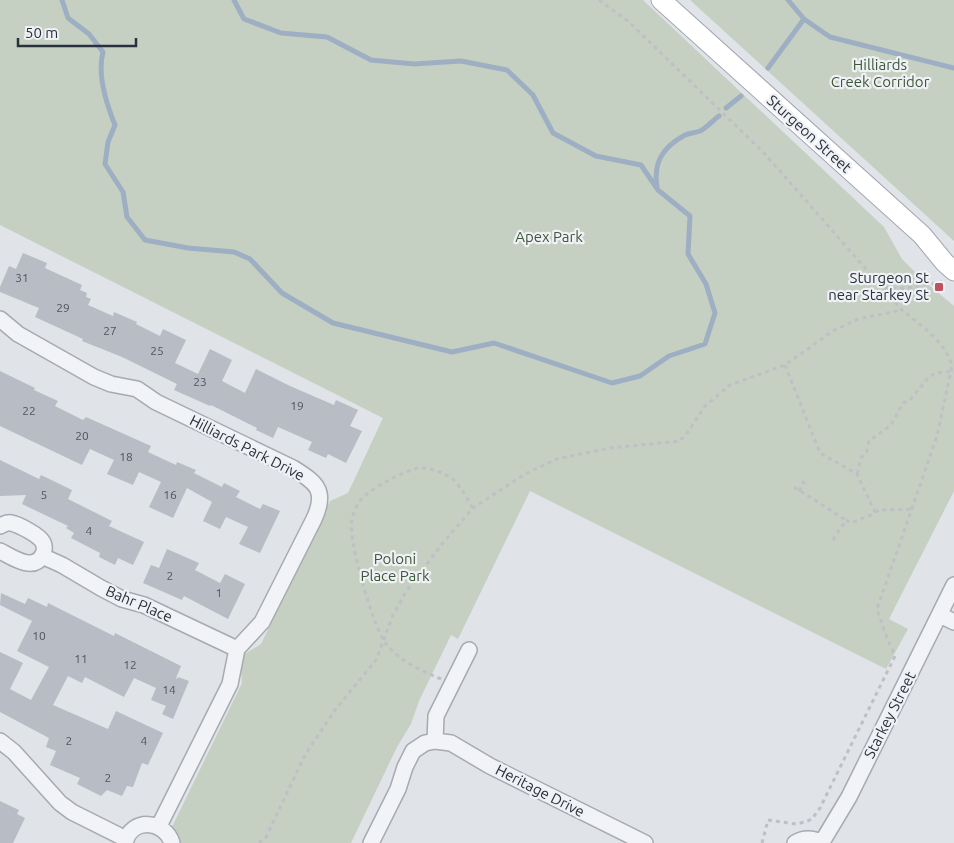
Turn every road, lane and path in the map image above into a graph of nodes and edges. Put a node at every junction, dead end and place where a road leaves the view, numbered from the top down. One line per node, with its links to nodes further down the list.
1 (599, 0): 4 (path)
2 (661, 0): 3 (main road, Sturgeon Street)
3 (949, 276): 4 (path)
4 (884, 288): 5 (path)
5 (902, 310): 7 (path); 8 (path)
6 (0, 319): 25 (street, Hilliards Park Drive)
7 (785, 365): 9 (path); 13 (path)
8 (952, 372): 9 (path); 14 (path)
9 (856, 474): 15 (path)
10 (800, 480): 12 (path)
11 (794, 487): 12 (path)
12 (799, 491): 16 (path)
13 (474, 508): 24 (path); 24 (path)
14 (912, 509): 15 (path); 36 (path)
15 (875, 512): 16 (path)
16 (846, 520): 18 (path)
17 (0, 526): 20 (street)
18 (833, 540)
19 (0, 551): 20 (street)
20 (42, 556): 25 (street, Bahr Place)
21 (954, 585): 22 (street, Starkey Street)
22 (940, 615): 23 (street); 38 (street, Starkey Street)
23 (954, 622)
24 (384, 641): 27 (path); 33 (path)
25 (237, 649): 30 (street)
26 (469, 650): 27 (street)
27 (453, 684): 29 (street)
28 (0, 741): 31 (street)
29 (434, 741): 34 (street); 35 (street, Heritage Drive)
30 (159, 826): 31 (street); 32 (street)
31 (125, 841)
32 (172, 843)
33 (259, 843)
34 (371, 843)
35 (645, 843)
36 (762, 843)
37 (795, 843): 38 (street)
38 (822, 843)

